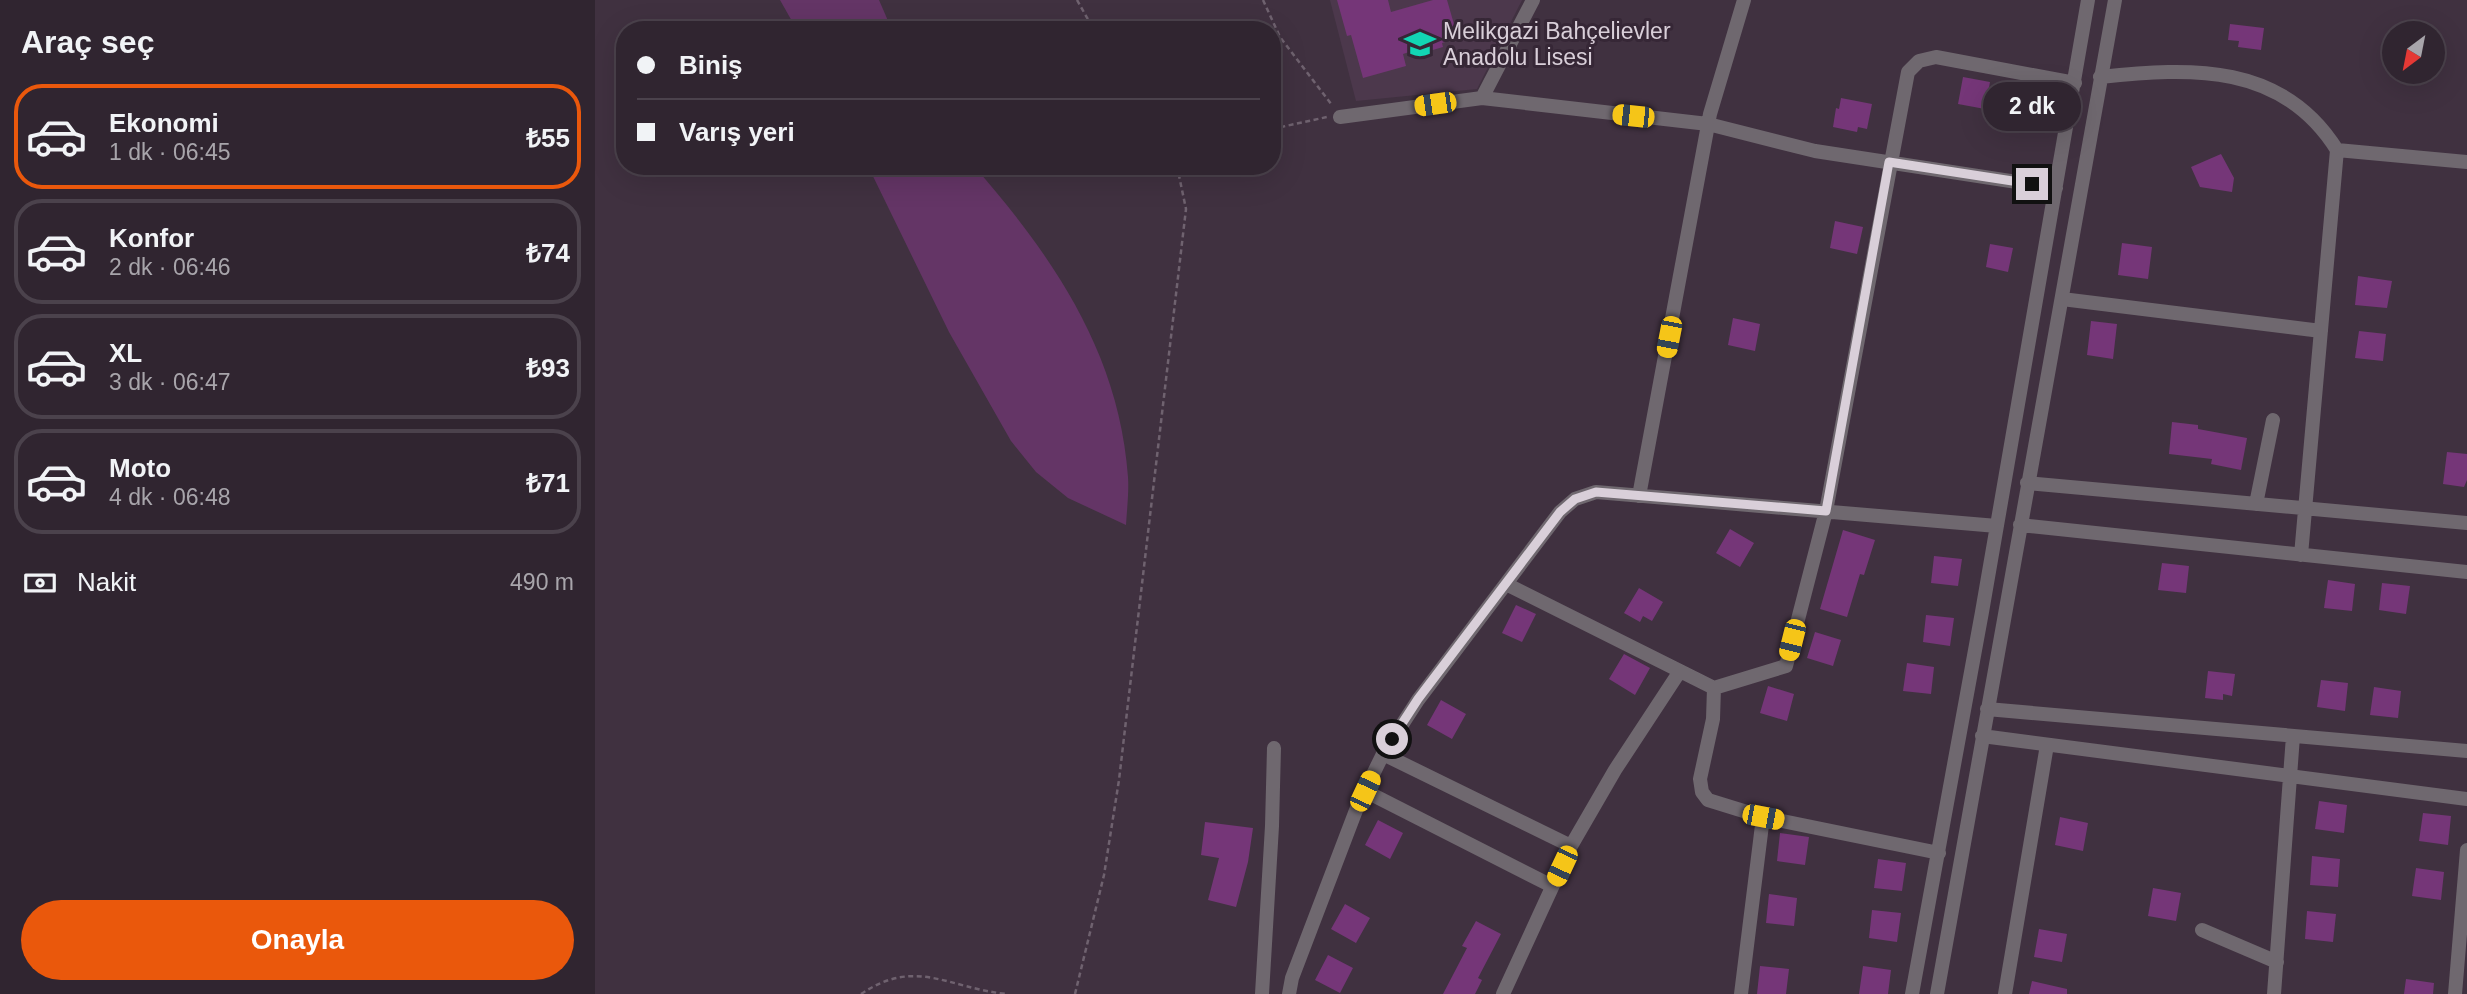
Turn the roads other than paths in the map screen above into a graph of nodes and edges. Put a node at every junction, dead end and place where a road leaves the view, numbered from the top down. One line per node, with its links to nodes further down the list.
1 (1532, 0): 7 (street)
2 (1744, 0): 9 (street)
3 (2088, 0): 6 (street)
4 (2115, 0): 5 (street)
5 (2100, 77): 10 (street); 14 (street)
6 (2075, 83): 11 (street); 13 (street)
7 (1482, 98): 8 (street); 9 (street)
8 (1340, 117)
9 (1708, 124): 11 (street); 18 (street)
10 (2337, 150): 12 (street); 15 (street)
11 (1889, 162): 13 (street); 21 (street)
12 (2467, 162)
13 (2056, 188): 24 (street)
14 (2062, 299): 15 (street); 17 (street)
15 (2321, 331): 20 (street)
16 (2273, 420): 19 (street)
17 (2027, 483): 19 (street); 23 (street)
18 (1639, 496): 21 (street); 27 (street)
19 (2256, 504): 20 (street)
20 (2305, 508): 22 (street); 25 (street)
21 (1826, 511): 24 (street); 29 (street)
22 (2467, 523)
23 (2019, 525): 25 (street); 30 (street)
24 (1997, 526): 43 (street)
25 (2301, 555): 26 (street)
26 (2467, 572)
27 (1506, 584): 28 (street); 36 (street)
28 (1680, 671): 29 (street); 41 (street)
29 (1714, 688): 40 (street)
30 (1987, 709): 31 (street); 32 (street)
31 (1982, 736): 33 (street); 52 (street)
32 (2293, 736): 35 (street); 37 (street)
33 (2047, 745): 37 (street); 53 (street)
34 (1273, 748): 48 (street)
35 (2467, 751)
36 (1383, 754): 38 (street); 41 (street)
37 (2290, 776): 39 (street); 46 (street)
38 (1365, 791): 44 (street); 49 (street)
39 (2467, 799)
40 (1763, 817): 43 (street); 50 (street)
41 (1571, 846): 44 (street)
42 (2467, 850): 55 (street)
43 (1939, 853): 51 (street)
44 (1552, 886): 47 (street)
45 (2202, 930): 46 (street)
46 (2277, 962): 54 (street)
47 (1507, 993)
48 (1262, 994)
49 (1289, 994)
50 (1741, 994)
51 (1912, 994)
52 (1937, 994)
53 (2005, 994)
54 (2274, 994)
55 (2455, 994)

